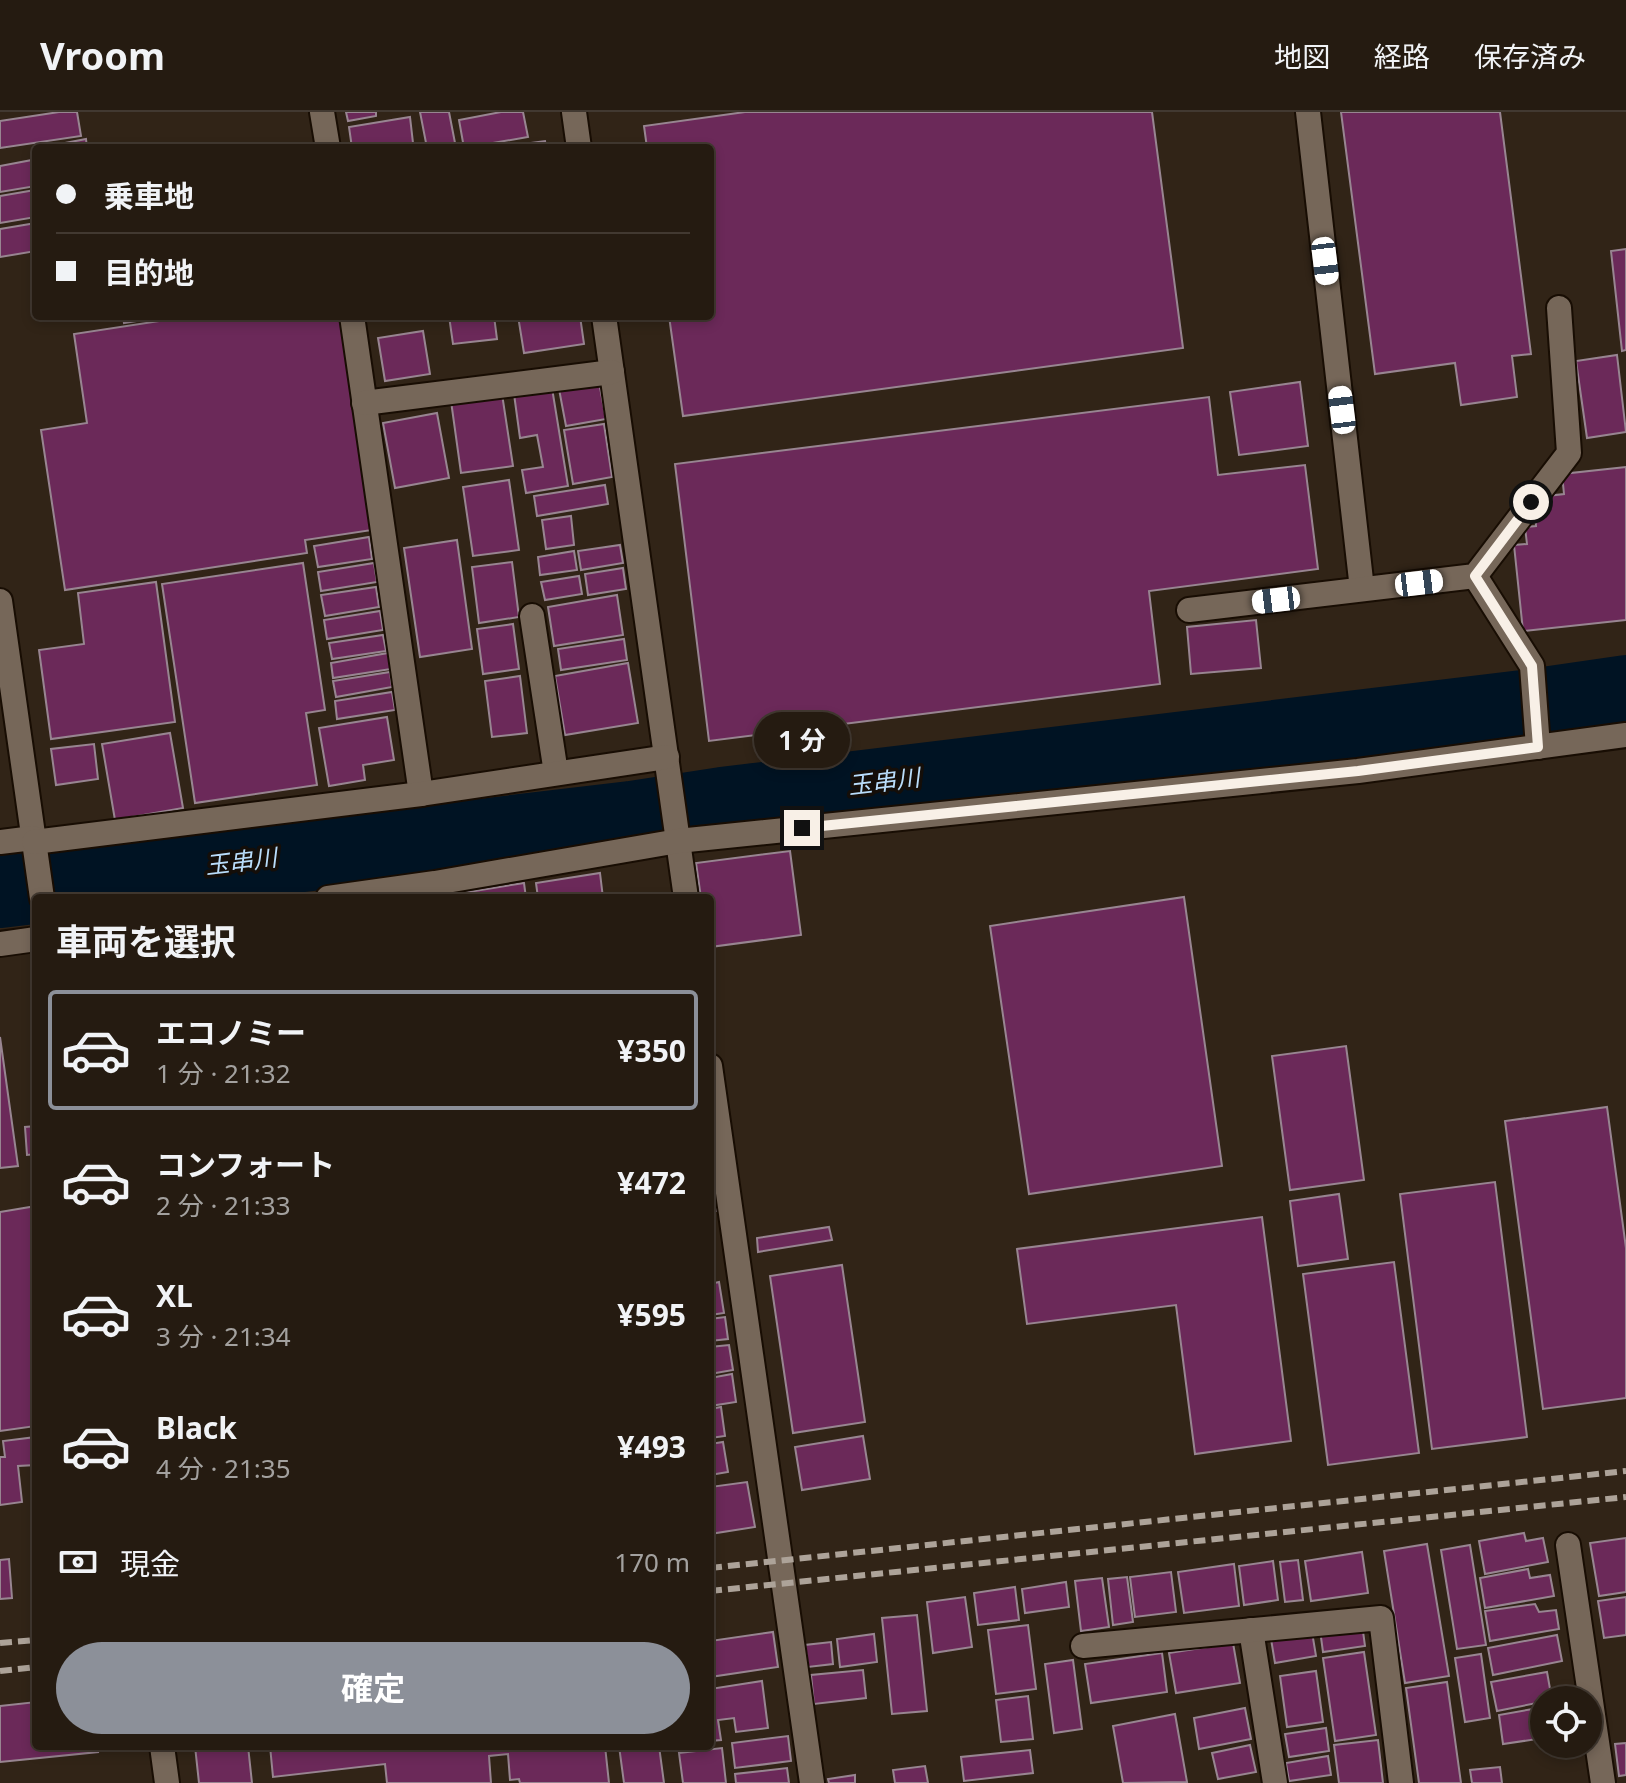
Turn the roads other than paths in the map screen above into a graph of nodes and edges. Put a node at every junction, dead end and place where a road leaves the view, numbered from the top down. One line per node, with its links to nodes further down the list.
1 (322, 112): 4 (street)
2 (574, 112): 5 (street)
3 (1308, 112): 12 (street)
4 (327, 144)
5 (578, 144)
6 (1559, 308): 11 (street)
7 (353, 320): 10 (street)
8 (605, 320): 9 (street)
9 (612, 372): 10 (street); 18 (street)
10 (364, 403): 20 (street)
11 (1475, 576): 12 (street); 17 (street)
12 (1362, 589): 14 (street)
13 (0, 601): 23 (street)
14 (1189, 610)
15 (532, 616): 19 (street)
16 (1626, 735): 17 (street)
17 (1538, 747): 21 (street)
18 (667, 757): 19 (street); 21 (street)
19 (556, 773): 20 (street)
20 (421, 794): 23 (street)
21 (677, 832): 24 (street); 27 (street)
22 (0, 842): 23 (street)
23 (34, 844): 25 (street)
24 (436, 890): 26 (street)
25 (41, 894)
26 (382, 894)
27 (685, 894)
28 (32, 940): 29 (street)
29 (0, 944)
30 (714, 1094): 36 (street)
31 (1568, 1545): 39 (street)
32 (1251, 1630): 33 (street); 37 (street); 38 (street)
33 (1083, 1646)
34 (163, 1750): 35 (street)
35 (167, 1783)
36 (812, 1783)
37 (1275, 1783)
38 (1401, 1783)
39 (1603, 1783)

